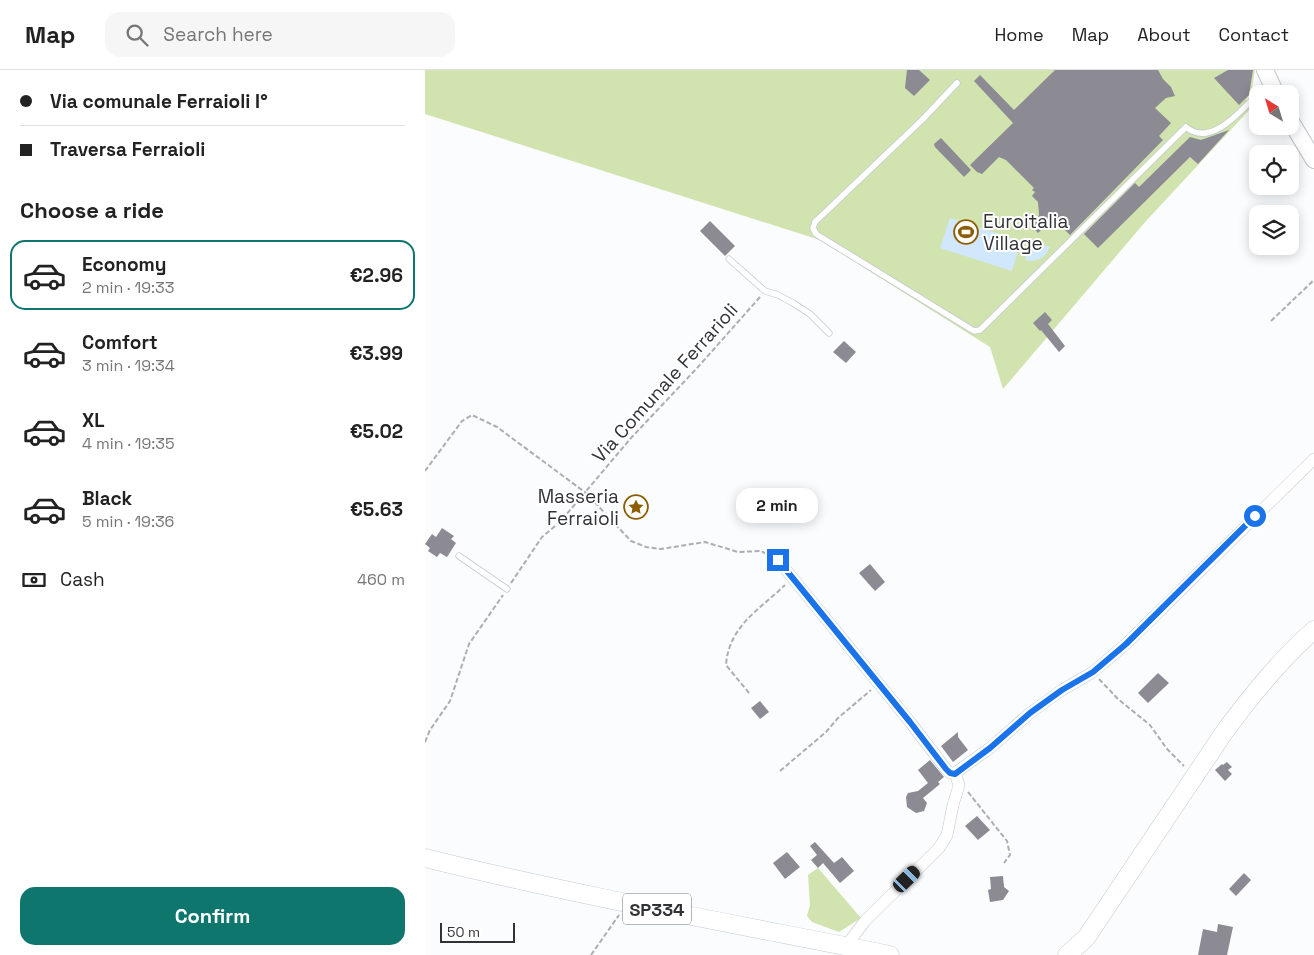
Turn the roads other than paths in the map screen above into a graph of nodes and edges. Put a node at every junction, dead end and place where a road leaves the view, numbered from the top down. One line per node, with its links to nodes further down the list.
1 (1270, 82): 2 (lane)
2 (957, 83)
3 (1299, 135): 4 (street)
4 (1314, 160)
5 (729, 259): 6 (lane)
6 (829, 333)
7 (1314, 459): 12 (street)
8 (459, 556): 10 (lane)
9 (778, 560): 12 (street)
10 (507, 589)
11 (1314, 630): 14 (main road)
12 (957, 779): 15 (street)
13 (425, 858): 15 (main road, SP334)
14 (1086, 938): 17 (main road); 18 (main road)
15 (846, 946): 16 (main road, SP334)
16 (890, 955)
17 (1067, 955)
18 (1080, 955)

